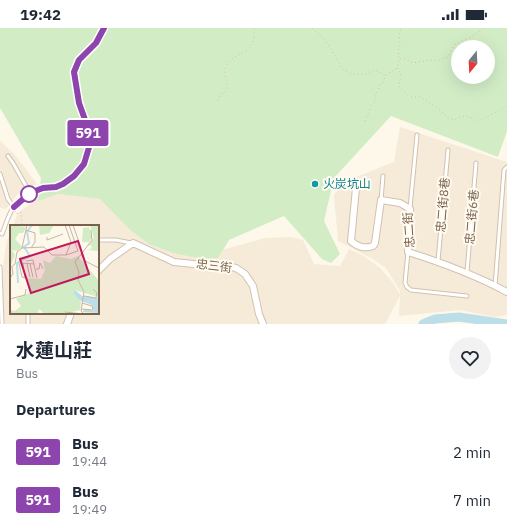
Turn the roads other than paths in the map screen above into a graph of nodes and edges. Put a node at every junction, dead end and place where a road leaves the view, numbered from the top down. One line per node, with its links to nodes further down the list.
1 (104, 28): 10 (street)
2 (417, 134): 13 (lane)
3 (448, 150): 18 (lane, 忠二街8巷)
4 (8, 156): 10 (lane)
5 (476, 163): 21 (lane, 忠二街6巷)
6 (507, 167): 22 (lane)
7 (0, 174): 12 (lane)
8 (383, 176): 11 (lane)
9 (356, 188): 11 (street)
10 (30, 193): 12 (street)
11 (381, 200): 13 (street, 忠二街)
12 (14, 207): 14 (lane)
13 (410, 209): 17 (street, 忠二街)
14 (0, 233)
15 (99, 240): 16 (lane, 忠三街)
16 (133, 243): 20 (street); 28 (street, 忠三街)
17 (408, 252): 18 (street, 忠二街); 24 (lane)
18 (438, 261): 21 (street, 忠二街)
19 (0, 267): 26 (lane)
20 (99, 270)
21 (467, 272): 22 (street, 忠二街)
22 (495, 286): 23 (street, 忠二街)
23 (507, 292)
24 (467, 296)
25 (71, 314): 27 (street)
26 (2, 324)
27 (67, 324)
28 (263, 324)

